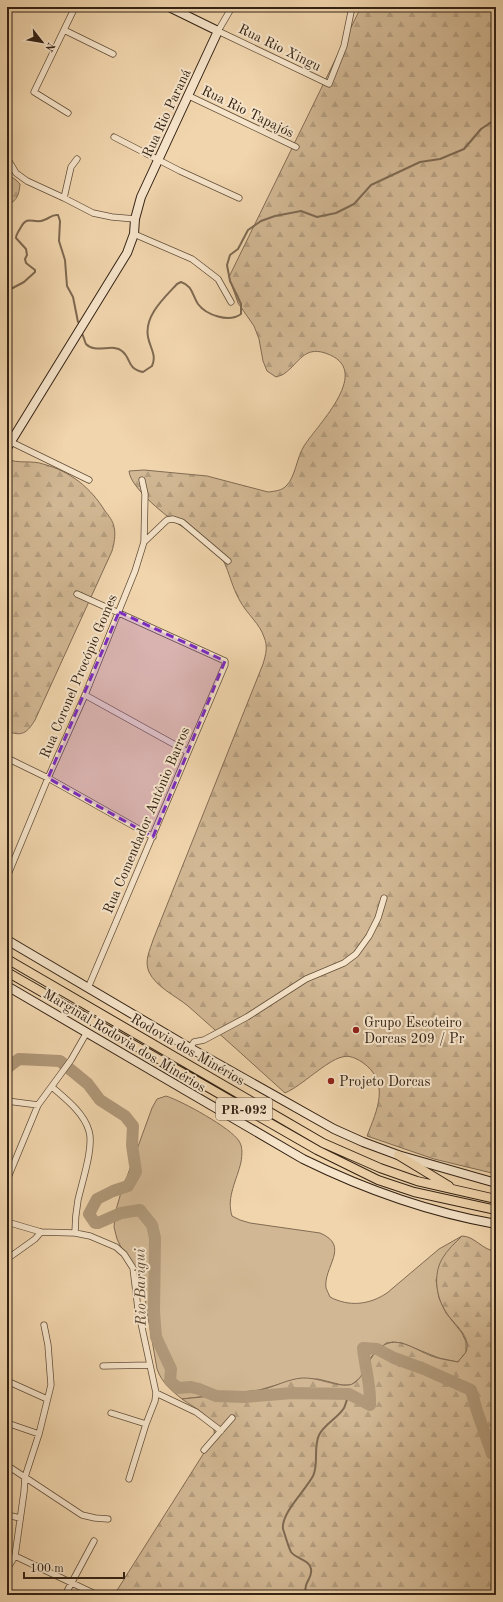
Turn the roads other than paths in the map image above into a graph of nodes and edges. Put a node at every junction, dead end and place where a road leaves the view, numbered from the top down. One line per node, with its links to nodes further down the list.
1 (75, 7): 5 (street)
2 (169, 7): 6 (main road, Rua Rio Xingu)
3 (232, 7): 6 (street, Rua Rio Paraná)
4 (352, 7): 6 (street, Rua Rio Xingu)
5 (64, 30): 7 (street); 9 (street)
6 (218, 31): 8 (main road, Rua Rio Paraná)
7 (113, 54)
8 (189, 96): 11 (street, Rua Rio Tapajós); 14 (main road, Rua Rio Paraná)
9 (68, 113)
10 (114, 136): 14 (street)
11 (296, 147)
12 (7, 158): 15 (street)
13 (77, 159): 15 (street)
14 (159, 160): 16 (street); 17 (main road, Rua Rio Paraná)
15 (64, 198): 17 (street)
16 (239, 198)
17 (135, 219): 18 (main road, Rua Rio Paraná)
18 (134, 234): 19 (street); 20 (main road, Rua Rio Paraná)
19 (231, 302)
20 (9, 445): 21 (street)
21 (89, 480)
22 (142, 480): 23 (street, Rua Coronel Procópio Gomes)
23 (144, 542): 24 (street); 26 (street, Rua Coronel Procópio Gomes)
24 (228, 561)
25 (78, 594): 26 (street)
26 (119, 612): 27 (street, Rua Coronel Procópio Gomes); 28 (street, Rua Comendador Antônio Barros)
27 (85, 695): 28 (street); 30 (street, Rua Coronel Procópio Gomes)
28 (188, 752): 31 (street, Rua Comendador Antônio Barros)
29 (11, 760): 30 (street)
30 (48, 778): 31 (street); 32 (street, Rua Coronel Procópio Gomes)
31 (153, 837): 38 (street, Rua Comendador Antônio Barros)
32 (7, 877)
33 (384, 898): 40 (street)
34 (7, 940): 38 (main road, Marginal Rodovia dos Minérios)
35 (7, 959): 47 (main road, Rodovia dos Minérios / PR-092)
36 (7, 972): 49 (main road, Rodovia dos Minérios / PR-092)
37 (7, 986): 39 (main road, Marginal Rodovia dos Minérios)
38 (88, 988): 40 (main road, Marginal Rodovia dos Minérios)
39 (87, 1032): 41 (street); 51 (main road, Marginal Rodovia dos Minérios)
40 (190, 1048): 44 (main road, Marginal Rodovia dos Minérios)
41 (52, 1087): 43 (street); 53 (street)
42 (7, 1101): 43 (street)
43 (38, 1105): 45 (street)
44 (398, 1155): 46 (main road, Marginal Rodovia dos Minérios); 47 (main road)
45 (7, 1180)
46 (496, 1183)
47 (456, 1190): 48 (main road, Rodovia dos Minérios / PR-092)
48 (496, 1199)
49 (496, 1210)
50 (7, 1222): 52 (street)
51 (496, 1224)
52 (41, 1232): 53 (street); 54 (street)
53 (74, 1233): 56 (street)
54 (7, 1259)
55 (44, 1325): 60 (street)
56 (150, 1364): 57 (street); 59 (street)
57 (104, 1366)
58 (7, 1381): 60 (street)
59 (156, 1393): 64 (street); 65 (street)
60 (47, 1399): 66 (street)
61 (111, 1413): 64 (street)
62 (232, 1418): 65 (street)
63 (7, 1422): 66 (street)
64 (146, 1424): 70 (street)
65 (221, 1431): 67 (street)
66 (39, 1434): 69 (street)
67 (204, 1450)
68 (8, 1468): 69 (street)
69 (25, 1477): 72 (street); 73 (street)
70 (129, 1478)
71 (7, 1515): 72 (street)
72 (20, 1518): 75 (street)
73 (108, 1519)
74 (94, 1541): 77 (street)
75 (15, 1556): 76 (street); 77 (street)
76 (7, 1569)
77 (71, 1583): 78 (street); 79 (street)
78 (93, 1593)
79 (65, 1595)

